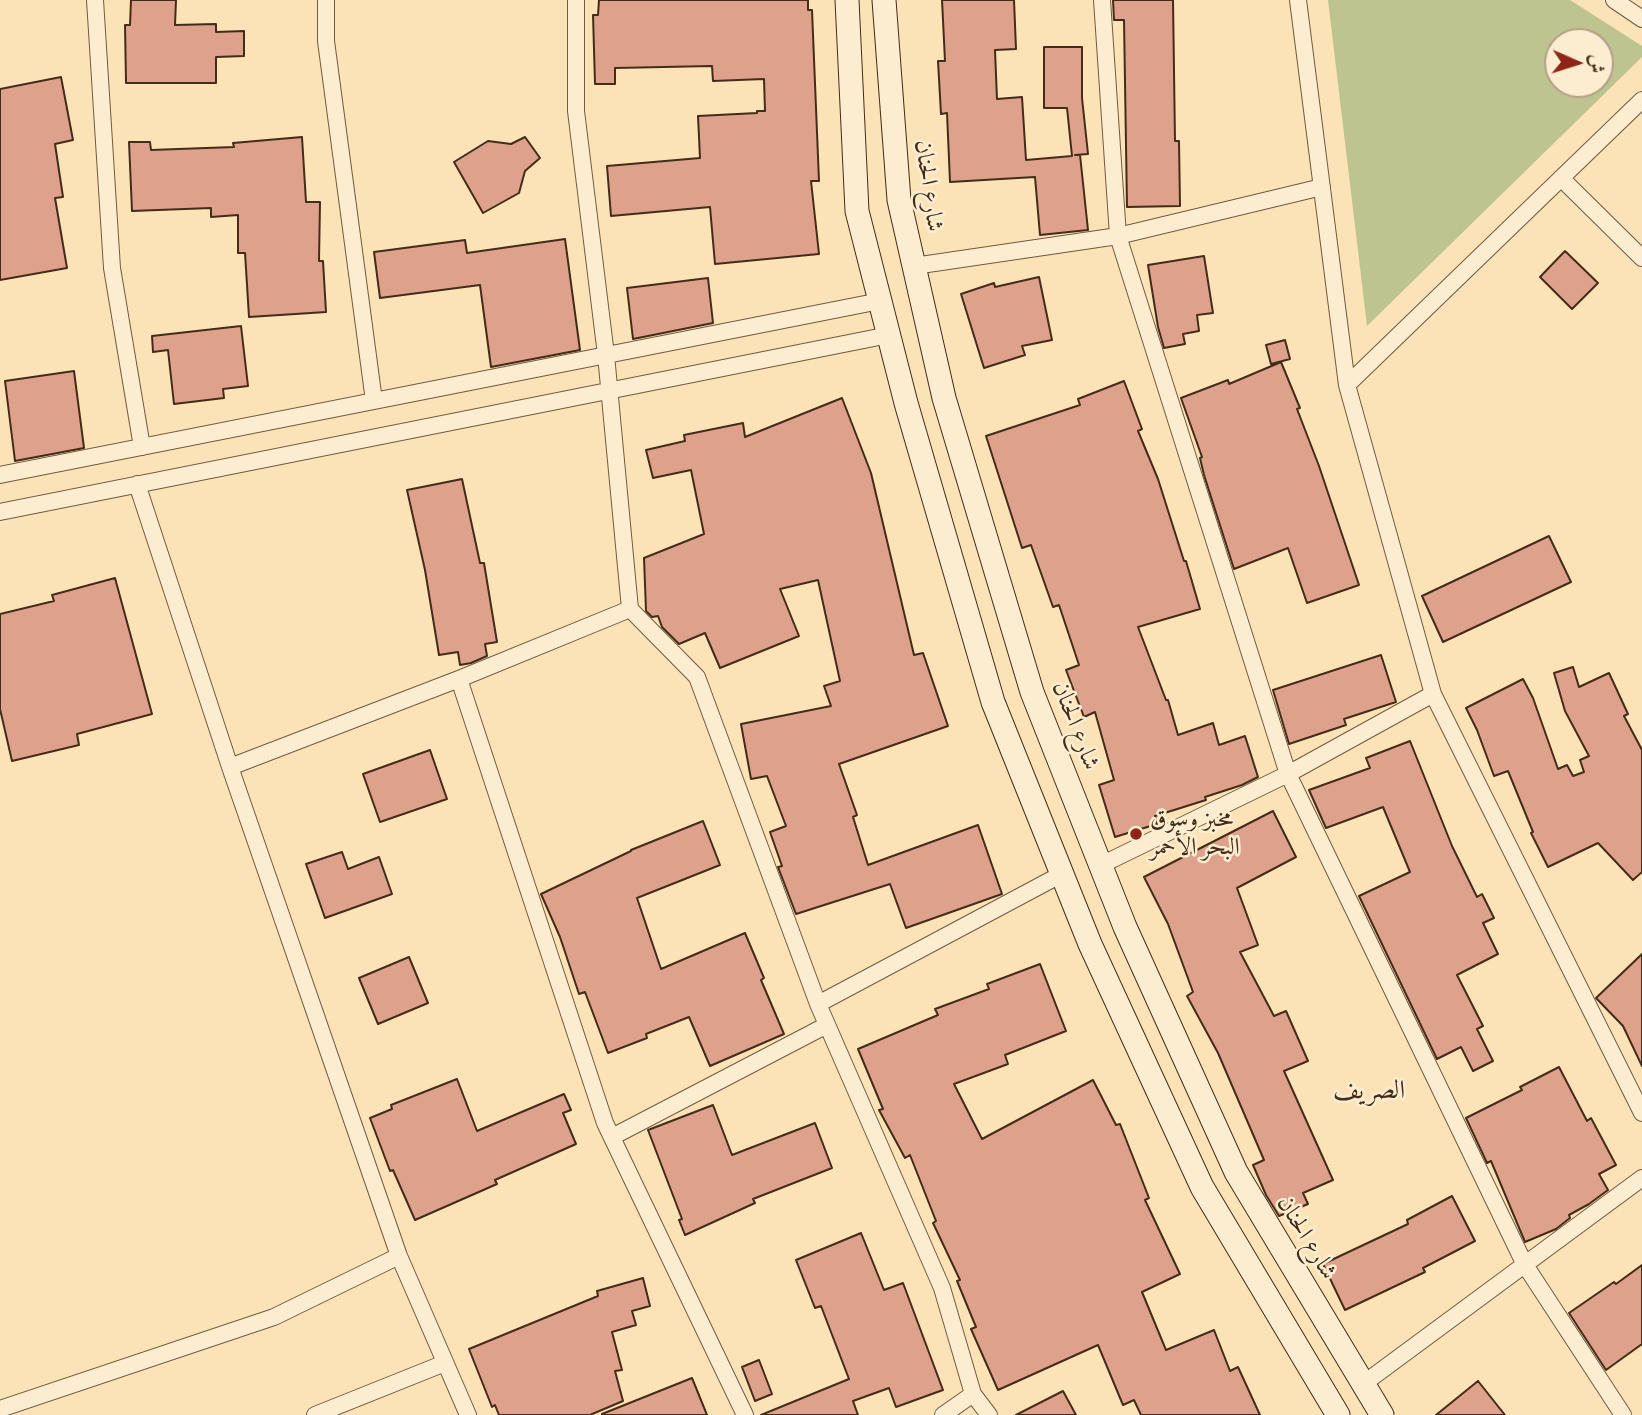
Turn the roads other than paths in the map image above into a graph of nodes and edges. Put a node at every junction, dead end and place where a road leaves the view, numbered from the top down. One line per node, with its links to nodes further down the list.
1 (95, 0): 22 (street)
2 (326, 0): 21 (street)
3 (576, 0): 18 (street)
4 (847, 0): 16 (main road)
5 (884, 0): 15 (main road, شارع الحنان)
6 (1102, 0): 13 (street)
7 (1298, 0): 12 (street)
8 (1614, 0): 9 (street)
9 (1639, 12)
10 (1642, 100): 11 (street)
11 (1561, 178): 14 (street); 19 (street)
12 (1322, 187): 13 (street); 19 (street)
13 (1118, 236): 15 (street); 30 (street)
14 (1642, 258)
15 (914, 267): 31 (main road, شارع الحنان)
16 (880, 301): 17 (main road); 18 (street)
17 (889, 335): 20 (street); 32 (main road)
18 (606, 355): 20 (street); 21 (street)
19 (1347, 385): 28 (street)
20 (609, 391): 24 (street); 26 (street)
21 (374, 401): 22 (street)
22 (142, 447): 23 (street)
23 (0, 475)
24 (137, 484): 25 (street); 29 (street)
25 (0, 512)
26 (630, 609): 27 (street); 33 (street)
27 (459, 679): 29 (street); 36 (street)
28 (1433, 694): 30 (street); 35 (street)
29 (230, 767): 38 (street)
30 (1288, 774): 31 (street); 39 (street)
31 (1101, 865): 41 (main road, شارع الحنان)
32 (1062, 874): 33 (street); 49 (main road)
33 (818, 1004): 34 (street)
34 (827, 1025): 36 (street); 42 (street)
35 (1642, 1114)
36 (612, 1137): 46 (street)
37 (1642, 1178): 39 (street)
38 (400, 1256): 40 (street); 43 (street)
39 (1525, 1265): 41 (street); 51 (street)
40 (445, 1363): 44 (street); 45 (street)
41 (1363, 1384): 50 (main road, شارع الحنان)
42 (972, 1394): 47 (street); 48 (street)
43 (0, 1409)
44 (315, 1415)
45 (468, 1415)
46 (745, 1415)
47 (943, 1415)
48 (989, 1415)
49 (1338, 1415)
50 (1382, 1415)
51 (1623, 1415)

